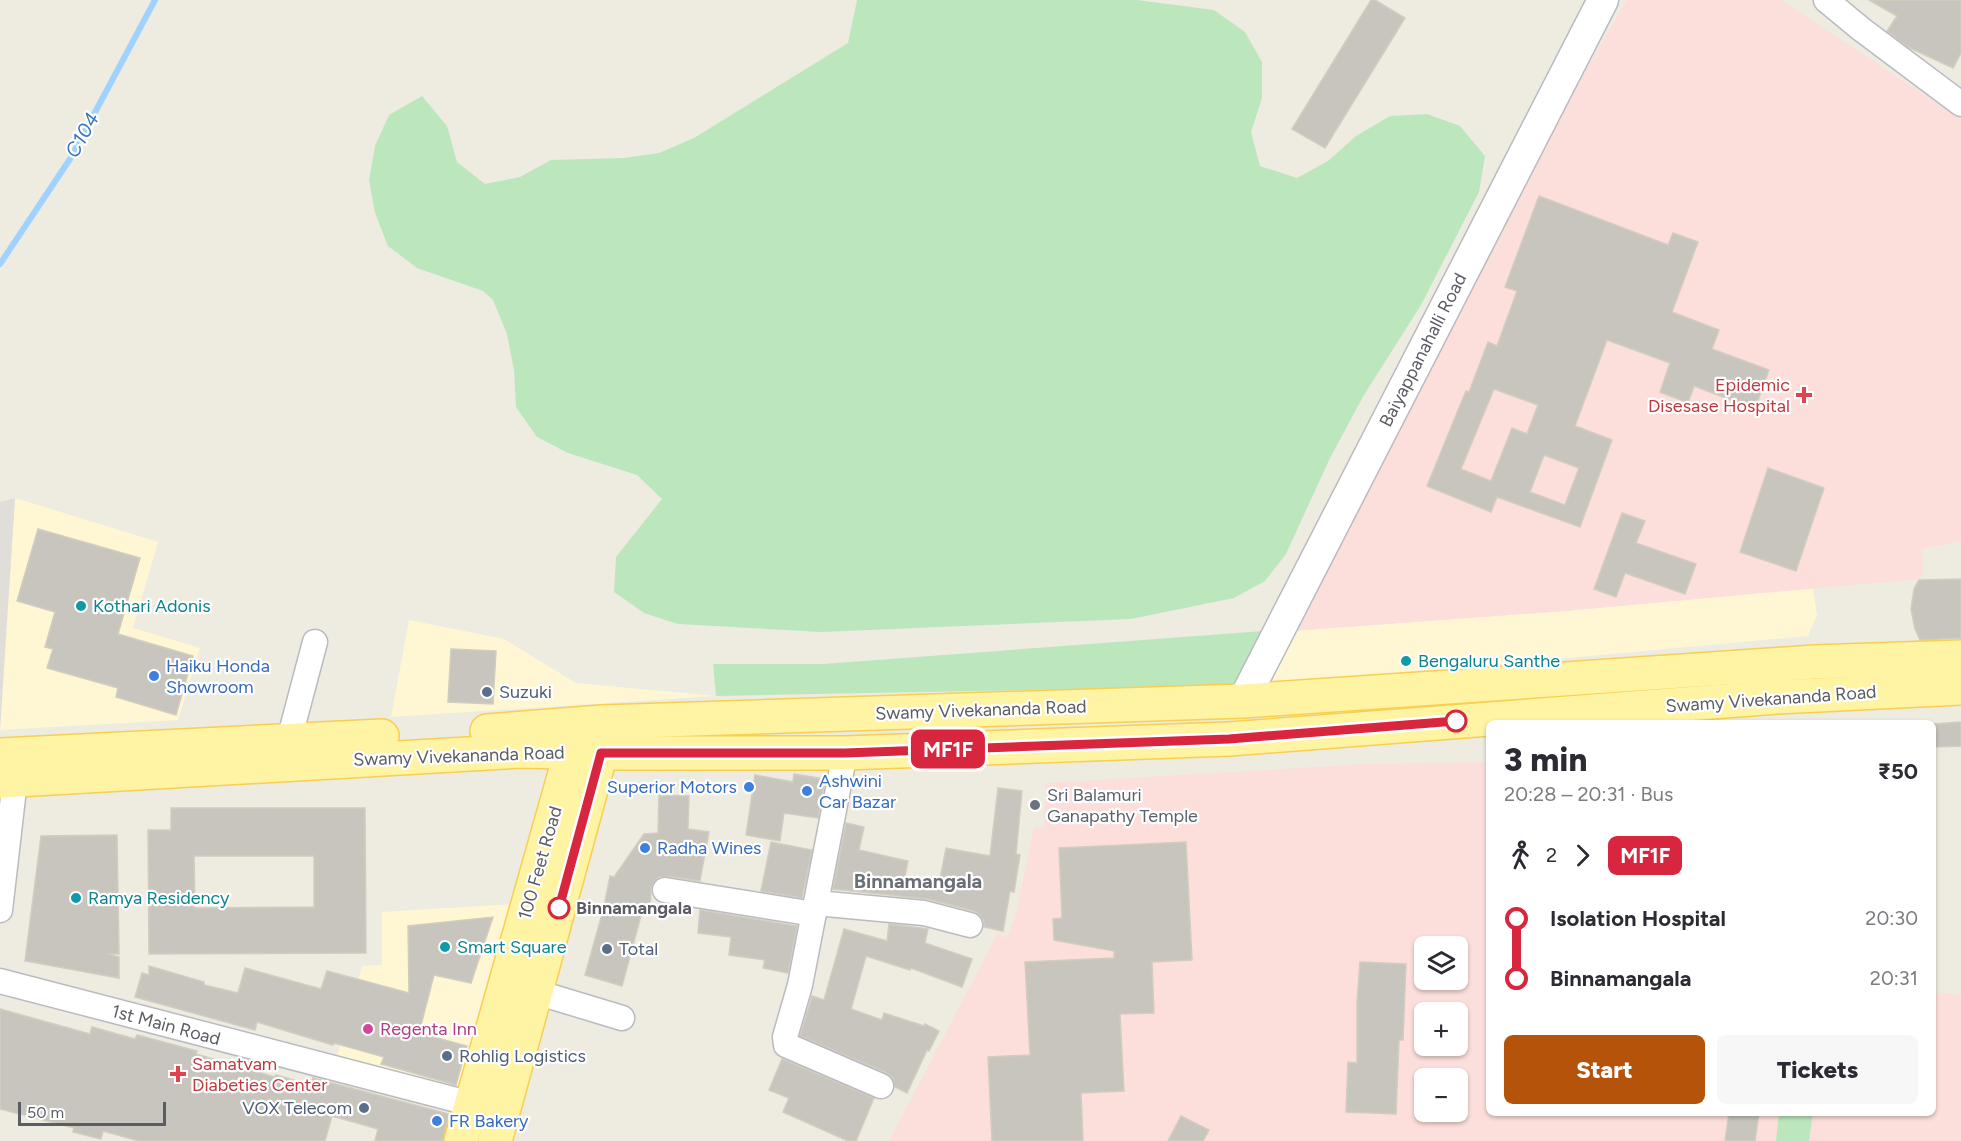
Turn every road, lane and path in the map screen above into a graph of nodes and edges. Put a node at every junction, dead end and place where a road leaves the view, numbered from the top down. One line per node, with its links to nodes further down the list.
1 (1603, 0): 7 (street, Baiyappanahalli Road)
2 (1826, 0): 3 (street)
3 (1961, 104)
4 (315, 642): 9 (street)
5 (1961, 657): 7 (main road, Swamy Vivekananda Road)
6 (1961, 688): 10 (main road, Swamy Vivekananda Road)
7 (1243, 701): 8 (main road, Swamy Vivekananda Road)
8 (588, 738): 9 (main road, Swamy Vivekananda Road); 10 (main road, Swamy Vivekananda Road); 11 (main road, Swamy Vivekananda Road); 17 (main road, 100 Feet Road); 20 (main road, 100 Feet Road)
9 (290, 741): 11 (main road, Swamy Vivekananda Road)
10 (845, 753): 13 (street)
11 (5, 772): 14 (street)
12 (665, 890): 13 (street)
13 (815, 908): 15 (street); 19 (street)
14 (0, 910)
15 (970, 925)
16 (0, 981): 20 (street, 1st Main Road)
17 (536, 992): 18 (street); 22 (main road, 100 Feet Road)
18 (622, 1018)
19 (881, 1086)
20 (472, 1104): 21 (main road, 100 Feet Road)
21 (461, 1141)
22 (495, 1141)

